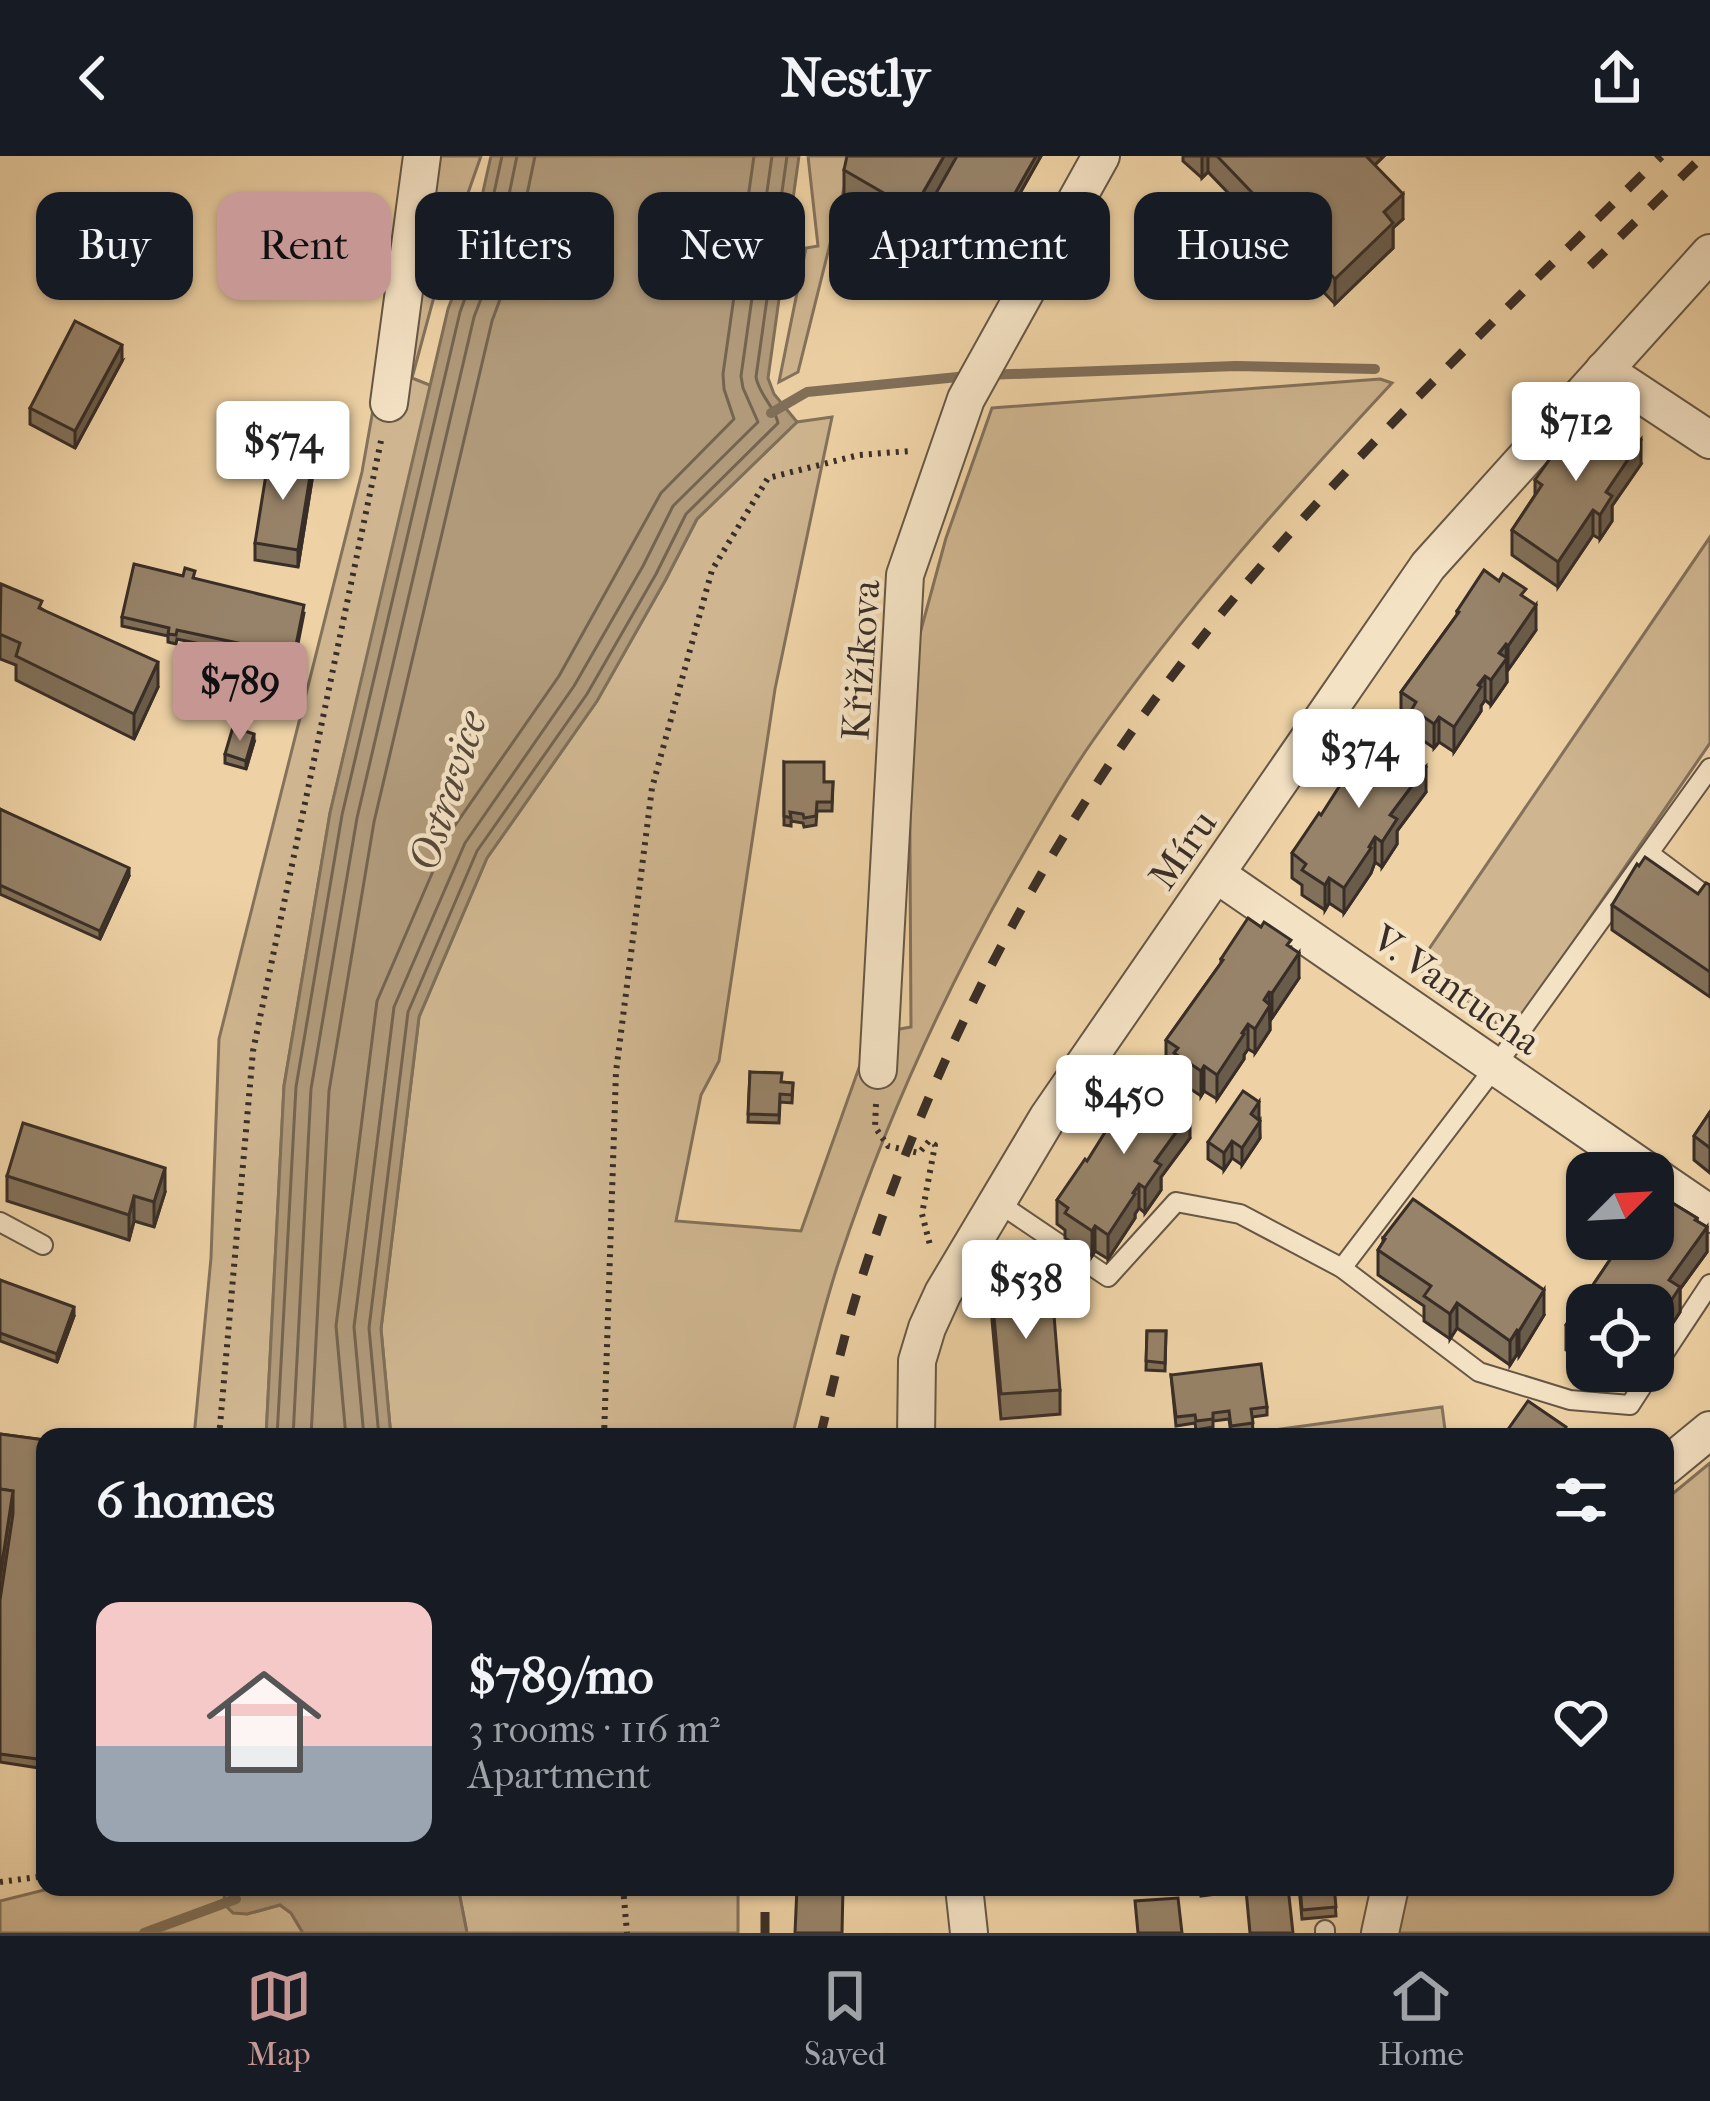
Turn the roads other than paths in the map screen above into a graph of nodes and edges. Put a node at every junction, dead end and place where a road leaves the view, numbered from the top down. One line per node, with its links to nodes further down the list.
1 (422, 156): 5 (street)
2 (1101, 156): 12 (street, Křižíkova)
3 (1710, 253): 4 (street, Míru)
4 (1604, 370): 6 (street); 9 (street, Míru)
5 (389, 403)
6 (1710, 440)
7 (1710, 768): 8 (lane)
8 (1650, 854): 10 (lane); 11 (lane)
9 (1216, 874): 11 (street, V. Vantucha); 15 (street, Míru)
10 (1710, 898)
11 (1496, 1066): 13 (street, V. Vantucha); 19 (lane)
12 (878, 1070)
13 (1620, 1152)
14 (1674, 1189): 16 (street, V. Vantucha)
15 (997, 1202): 19 (lane); 23 (street, Míru)
16 (1710, 1214)
17 (0, 1222): 18 (lane)
18 (43, 1245)
19 (1342, 1268): 22 (lane)
20 (1710, 1284): 21 (lane)
21 (1674, 1339)
22 (1639, 1392)
23 (916, 1428)
24 (1710, 1430): 25 (street)
25 (1674, 1460)
26 (965, 1896): 28 (street)
27 (1388, 1896): 29 (street)
28 (969, 1933)
29 (1380, 1933)

